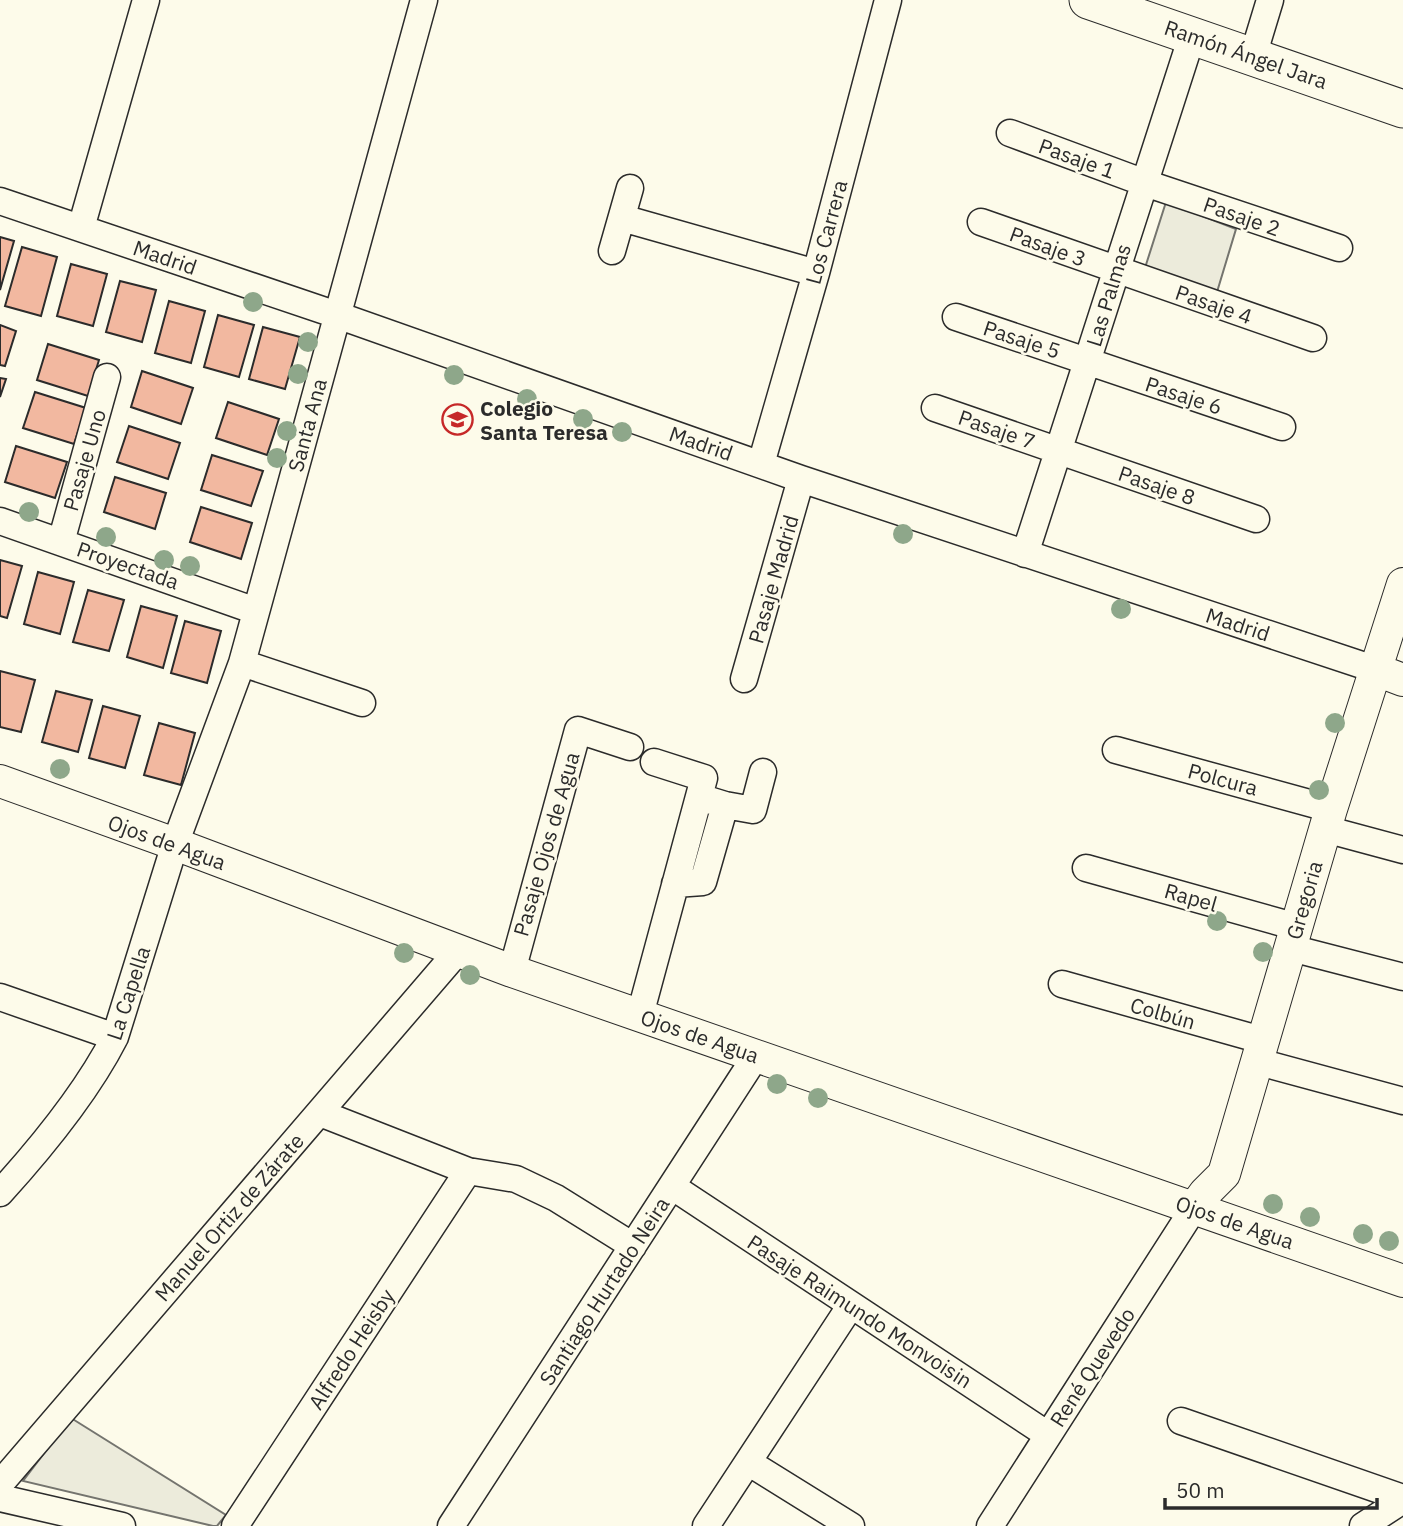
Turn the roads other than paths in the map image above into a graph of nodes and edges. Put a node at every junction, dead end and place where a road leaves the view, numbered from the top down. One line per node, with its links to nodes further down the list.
1 (146, 0): 15 (street)
2 (424, 0): 20 (street, Santa Ana)
3 (888, 0): 19 (street, Los Carrera)
4 (1088, 0): 6 (main road, Ramón Ángel Jara)
5 (1270, 0): 7 (street)
6 (1192, 36): 7 (main road, Ramón Ángel Jara); 10 (street, Las Palmas)
7 (1253, 56): 8 (main road, Ramón Ángel Jara)
8 (1403, 109)
9 (1010, 133): 10 (street, Pasaje 1)
10 (1144, 183): 16 (street, Pasaje 2); 18 (street, Las Palmas)
11 (630, 188): 13 (street)
12 (0, 201): 15 (street, Madrid)
13 (622, 218): 17 (street); 19 (street)
14 (981, 222): 18 (street, Pasaje 3)
15 (81, 228): 20 (street, Madrid)
16 (1339, 248)
17 (612, 251)
18 (1115, 270): 22 (street, Pasaje 4); 23 (street, Las Palmas)
19 (816, 273): 28 (street, Los Carrera)
20 (337, 315): 28 (street, Madrid); 35 (street, Santa Ana)
21 (956, 317): 23 (street, Pasaje 5)
22 (1313, 338)
23 (1088, 360): 26 (street, Pasaje 6); 27 (street, Las Palmas)
24 (107, 377): 32 (street, Pasaje Uno)
25 (935, 408): 27 (street, Pasaje 7)
26 (1282, 427)
27 (1058, 451): 30 (street, Pasaje 8); 33 (street, Las Palmas)
28 (761, 464): 29 (street, Madrid)
29 (801, 479): 33 (street, Madrid); 38 (street, Pasaje Madrid)
30 (1256, 519)
31 (0, 521): 32 (street, Proyectada)
32 (61, 542): 35 (street, Proyectada)
33 (1025, 554): 37 (street, Madrid)
34 (1403, 584): 37 (street, Gregoria)
35 (256, 611): 36 (street, Santa Ana)
36 (242, 663): 40 (street); 49 (street, Santa Ana)
37 (1374, 669): 39 (street, Madrid); 48 (street, Gregoria)
38 (744, 680)
39 (1403, 680)
40 (362, 704)
41 (630, 747): 55 (street, Pasaje Ojos de Agua)
42 (1116, 750): 48 (street, Polcura)
43 (654, 762): 46 (street)
44 (763, 772): 47 (street)
45 (0, 781): 49 (street, Ojos de Agua)
46 (699, 797): 47 (street); 52 (street)
47 (725, 804): 52 (street)
48 (1328, 819): 50 (street, Polcura); 53 (street, Gregoria)
49 (175, 844): 54 (street, Ojos de Agua); 60 (street, La Capella)
50 (1403, 850)
51 (1086, 868): 53 (street, Rapel)
52 (676, 884): 59 (street)
53 (1294, 937): 56 (street, Rapel); 61 (street, Gregoria)
54 (458, 951): 55 (street, Ojos de Agua); 64 (street, Manuel Ortiz de Zárate)
55 (512, 971): 59 (street, Ojos de Agua)
56 (1403, 977)
57 (1062, 984): 61 (street, Colbún)
58 (0, 997): 60 (street)
59 (640, 1015): 62 (street, Ojos de Agua)
60 (115, 1037): 66 (street, La Capella)
61 (1262, 1051): 63 (street, Colbún); 68 (street, Gregoria)
62 (756, 1056): 67 (street, Santiago Hurtado Neira); 68 (street, Ojos de Agua)
63 (1403, 1101)
64 (320, 1113): 65 (street); 75 (street, Manuel Ortiz de Zárate)
65 (468, 1171): 69 (street); 79 (street, Alfredo Heisby)
66 (5, 1179)
67 (673, 1187): 69 (street, Santiago Hurtado Neira); 71 (street, Pasaje Raimundo Monvoisin)
68 (1195, 1208): 70 (street, Ojos de Agua); 73 (street, René Quevedo)
69 (634, 1246): 80 (street, Santiago Hurtado Neira)
70 (1403, 1281)
71 (850, 1306): 73 (street, Pasaje Raimundo Monvoisin); 74 (street)
72 (1181, 1421): 77 (street)
73 (1048, 1435): 83 (street, René Quevedo)
74 (748, 1462): 81 (street); 82 (street)
75 (0, 1484)
76 (0, 1498): 78 (street)
77 (1403, 1499): 84 (street)
78 (122, 1526)
79 (235, 1526)
80 (452, 1526)
81 (706, 1526)
82 (851, 1526)
83 (990, 1526)
84 (1363, 1526)

